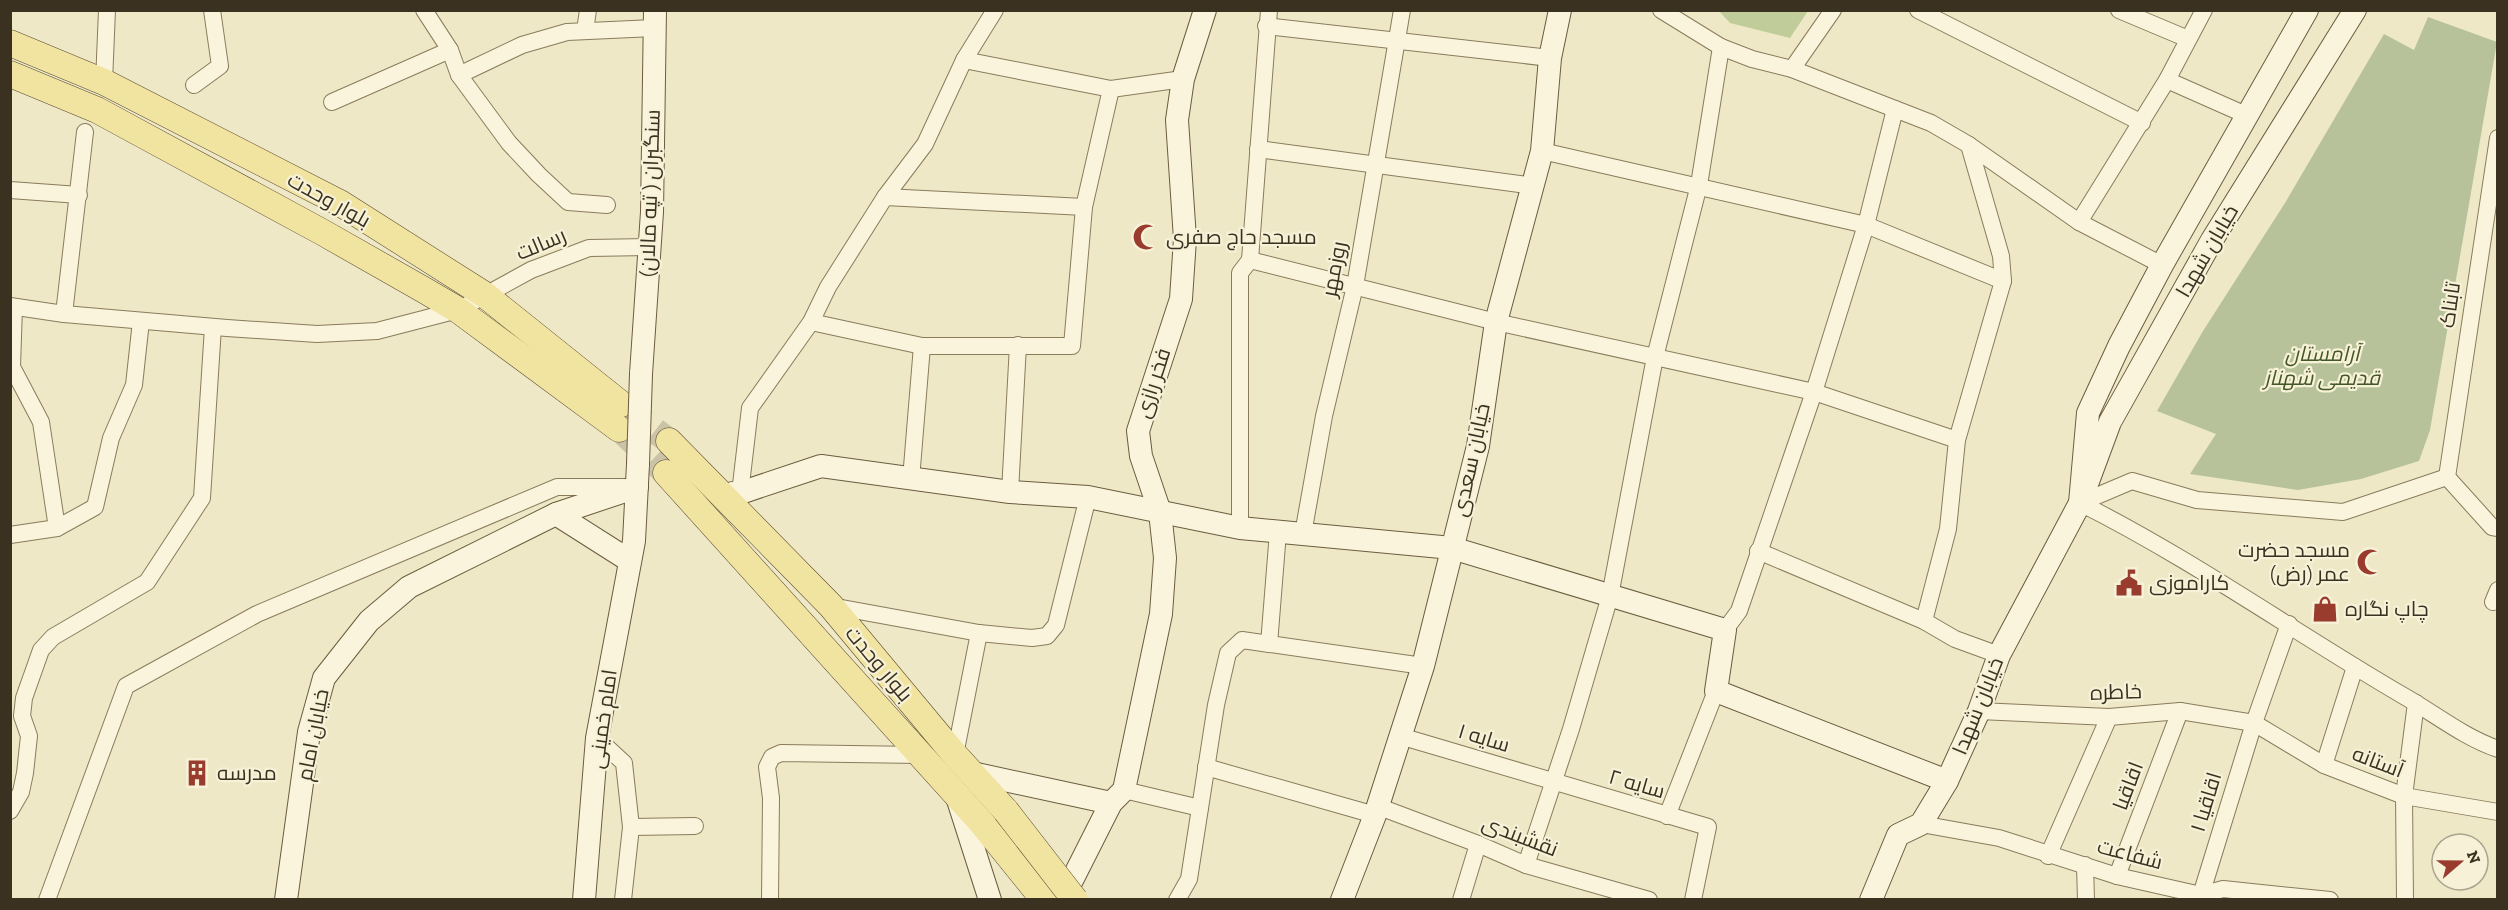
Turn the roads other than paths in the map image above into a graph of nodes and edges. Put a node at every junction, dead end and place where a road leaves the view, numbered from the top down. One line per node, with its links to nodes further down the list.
1 (107, 10): 31 (street)
2 (212, 10): 32 (street)
3 (424, 10): 23 (street)
4 (588, 10): 18 (street)
5 (994, 10): 25 (street)
6 (1205, 10): 29 (street, فخر رازی)
7 (1402, 10): 20 (street, روزمهر)
8 (1560, 10): 24 (street, خیابان سعدی)
9 (1661, 10): 22 (street)
10 (1833, 10): 26 (street)
11 (1918, 10): 37 (street)
12 (2119, 10): 19 (street)
13 (2204, 10): 19 (street)
14 (2307, 10): 36 (street, خیابان شهدا)
15 (2355, 10): 82 (street, خیابان شهدا)
16 (1268, 18): 20 (street); 41 (street)
17 (654, 19): 18 (street); 53 (street, سنگبران ( تپه مالان))
18 (585, 31): 28 (street)
19 (2188, 39): 30 (street)
20 (1396, 41): 24 (street); 43 (street, روزمهر)
21 (10, 43): 31 (main road, بلوار وحدت)
22 (1721, 47): 26 (street); 44 (street)
23 (450, 50): 28 (street); 34 (street)
24 (1550, 58): 42 (street, خیابان سعدی)
25 (964, 60): 33 (street); 48 (street)
26 (1792, 69): 35 (street)
27 (10, 74): 60 (main road, بلوار وحدت)
28 (459, 75): 49 (street)
29 (1183, 79): 33 (street); 83 (street, فخر رازی)
30 (2167, 80): 36 (street); 37 (street)
31 (104, 82): 58 (main road, بلوار وحدت)
32 (194, 86)
33 (1111, 89): 50 (street)
34 (332, 102)
35 (1895, 109): 40 (street); 52 (street)
36 (2246, 115): 55 (street, خیابان شهدا)
37 (2142, 123): 51 (street)
38 (86, 132): 47 (street)
39 (2498, 138): 76 (street, تابناک)
40 (1969, 145): 51 (street); 56 (street)
41 (1258, 149): 43 (street); 54 (street)
42 (1542, 151): 44 (street); 45 (street, خیابان سعدی)
43 (1375, 166): 45 (street); 57 (street, روزمهر)
44 (1699, 185): 52 (street); 68 (street)
45 (1534, 186): 64 (street, خیابان سعدی)
46 (10, 190): 47 (street)
47 (79, 195): 61 (street)
48 (885, 197): 50 (street); 63 (street)
49 (607, 205)
50 (1083, 207): 66 (street)
51 (2079, 222): 55 (street)
52 (1866, 225): 56 (street); 69 (street)
53 (649, 247): 58 (street, رسالت); 78 (street, سنگبران ( تپه مالان), bridge)
54 (1250, 260): 57 (street); 87 (street)
55 (2162, 265): 82 (street, خیابان شهدا)
56 (2003, 281): 72 (street)
57 (1355, 286): 64 (street); 89 (street, روزمهر)
58 (485, 295): 60 (street, رسالت); 70 (main road, بلوار وحدت)
59 (12, 307): 61 (street, رسالت); 86 (street)
60 (458, 310): 65 (street, رسالت); 71 (main road, بلوار وحدت)
61 (64, 314): 62 (street, رسالت)
62 (141, 321): 65 (street, رسالت); 86 (street)
63 (811, 322): 67 (street); 80 (street)
64 (1496, 322): 68 (street); 91 (street, خیابان سعدی)
65 (213, 327): 124 (street)
66 (1017, 345): 67 (street); 79 (street)
67 (922, 346): 77 (street)
68 (1655, 357): 69 (street); 94 (street)
69 (1814, 392): 72 (street); 93 (street)
70 (621, 404)
71 (619, 429)
72 (1957, 440): 96 (street)
73 (669, 441): 75 (main road, بلوار وحدت)
74 (666, 473): 113 (main road, بلوار وحدت)
75 (702, 474): 80 (street); 95 (main road, بلوار وحدت)
76 (2447, 477): 82 (street); 85 (street)
77 (911, 479): 79 (street); 80 (street)
78 (637, 487): 84 (street, خیابان امام); 92 (street, امام خمینی); 138 (street)
79 (1010, 492): 81 (street)
80 (740, 494)
81 (1088, 497): 83 (street); 99 (street)
82 (2080, 503): 97 (street); 101 (street, خیابان شهدا)
83 (1160, 512): 87 (street); 121 (street, فخر رازی)
84 (556, 514): 92 (street); 139 (street, خیابان امام)
85 (2496, 524)
86 (57, 528): 90 (street)
87 (1240, 528): 88 (street)
88 (1278, 532): 89 (street); 100 (street)
89 (1303, 534): 91 (street)
90 (10, 535)
91 (1452, 548): 94 (street); 102 (street, خیابان سعدی)
92 (632, 551): 111 (street, امام خمینی)
93 (1758, 551): 96 (street); 98 (street)
94 (1610, 596): 98 (street); 118 (street)
95 (831, 606): 99 (street); 114 (main road, بلوار وحدت)
96 (1924, 621): 101 (street)
97 (2289, 624): 103 (street); 109 (street, اقاقیا ۱)
98 (1725, 630): 104 (street)
99 (979, 633): 114 (street)
100 (1269, 644): 102 (street); 116 (street)
101 (1999, 655): 106 (street, خیابان شهدا)
102 (1423, 666): 110 (street, خیابان سعدی)
103 (2355, 667): 105 (street); 115 (street)
104 (1716, 691): 117 (street); 126 (street)
105 (2416, 703): 112 (street); 120 (street)
106 (1978, 711): 108 (street, خاطره); 117 (street, خیابان شهدا)
107 (2180, 711): 108 (street, خاطره); 109 (street, خاطره); 134 (street, اقاقیا)
108 (2109, 717): 131 (street)
109 (2254, 723): 115 (street, آستانه); 136 (street, اقاقیا ۱)
110 (1400, 736): 118 (street, سایه ۱); 123 (street, خیابان سعدی)
111 (597, 738): 129 (street); 140 (street, امام خمینی)
112 (2498, 749)
113 (920, 755): 119 (main road, بلوار وحدت); 142 (street)
114 (963, 764): 121 (street); 146 (main road, بلوار وحدت, bridge)
115 (2324, 765): 120 (street, آستانه)
116 (1206, 767): 122 (street); 123 (street, نقشبندی)
117 (1947, 781): 127 (street, خیابان شهدا)
118 (1554, 784): 126 (street, سایه ۲); 132 (street)
119 (956, 795): 143 (street); 144 (main road, بلوار وحدت)
120 (2404, 796): 125 (street, آستانه); 155 (street)
121 (1118, 797): 122 (street); 145 (street, فخر رازی)
122 (1200, 808): 147 (street)
123 (1376, 810): 130 (street, نقشبندی); 148 (street, خیابان سعدی)
124 (10, 811)
125 (2498, 812)
126 (1667, 816): 151 (street, سایه ۲)
127 (1921, 824): 131 (street, شفاعت); 152 (street, خیابان شهدا)
128 (695, 826): 129 (street)
129 (631, 827): 141 (street)
130 (1479, 844): 132 (street, نقشبندی); 149 (street)
131 (2048, 856): 133 (street, شفاعت)
132 (1526, 865): 137 (street, نقشبندی)
133 (2085, 865): 134 (street, شفاعت); 153 (street)
134 (2118, 876): 136 (street, شفاعت)
135 (2223, 894): 136 (street, شفاعت); 154 (street, شفاعت)
136 (2201, 895)
137 (1628, 897): 150 (street, نقشبندی)
138 (47, 900)
139 (286, 900)
140 (584, 900)
141 (623, 900)
142 (770, 900)
143 (990, 900)
144 (1044, 900)
145 (1062, 900)
146 (1075, 900)
147 (1177, 900)
148 (1342, 900)
149 (1461, 900)
150 (1649, 900)
151 (1693, 900)
152 (1870, 900)
153 (2086, 900)
154 (2330, 900)
155 (2405, 900)

